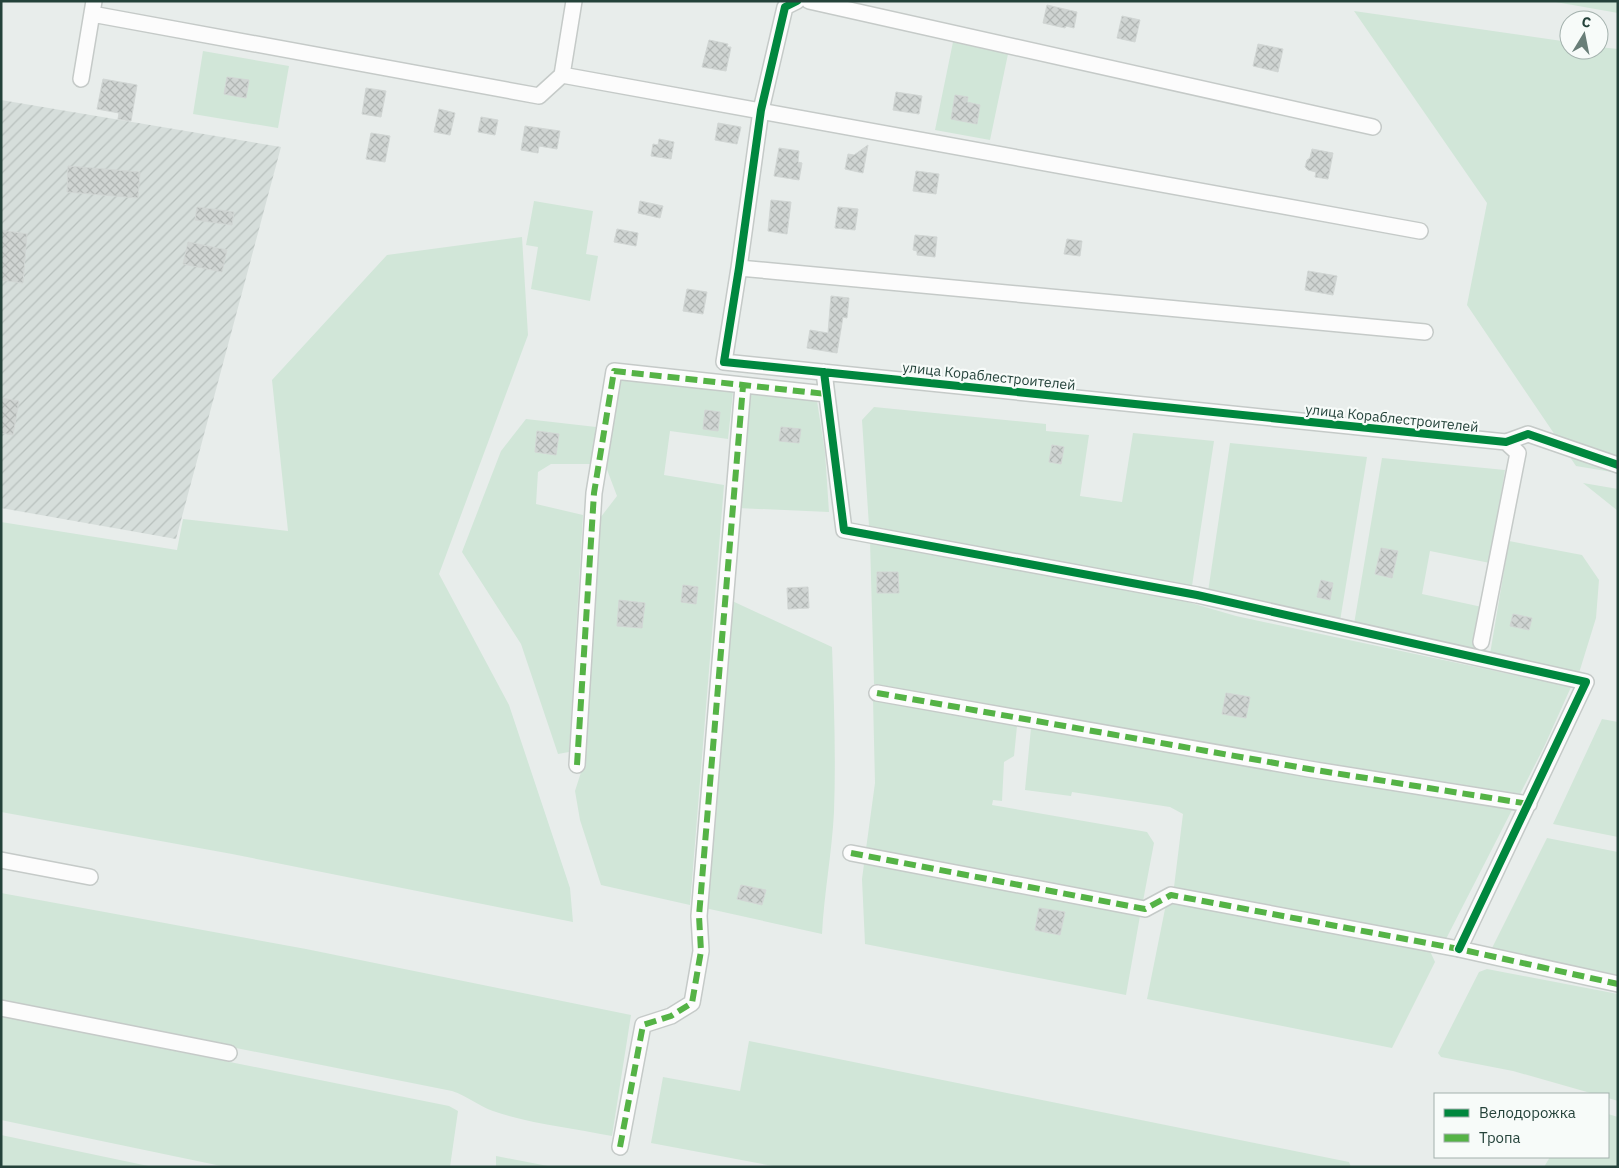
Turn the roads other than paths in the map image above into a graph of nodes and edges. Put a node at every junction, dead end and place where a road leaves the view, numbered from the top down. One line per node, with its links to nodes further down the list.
1 (574, 1): 5 (street)
2 (796, 1): 7 (street, улица Кораблестроителей)
3 (809, 1): 8 (street)
4 (93, 8): 5 (street); 6 (street)
5 (562, 75): 7 (street)
6 (81, 79)
7 (761, 110): 9 (street); 10 (street, улица Кораблестроителей)
8 (1373, 127)
9 (1420, 231)
10 (739, 268): 11 (street); 12 (street, улица Кораблестроителей)
11 (1425, 332)
12 (824, 372): 14 (street); 15 (street, улица Кораблестроителей)
13 (743, 386): 14 (street); 19 (street); 28 (street)
14 (826, 394): 20 (street)
15 (1506, 442): 16 (street, улица Кораблестроителей); 17 (street)
16 (1618, 465)
17 (1481, 642)
18 (877, 693): 20 (street)
19 (577, 764)
20 (1528, 804): 24 (street)
21 (851, 853): 24 (street)
22 (1, 860): 23 (street)
23 (90, 877)
24 (1458, 950): 25 (street)
25 (1618, 984)
26 (1, 1008): 27 (street)
27 (229, 1053)
28 (620, 1147)

